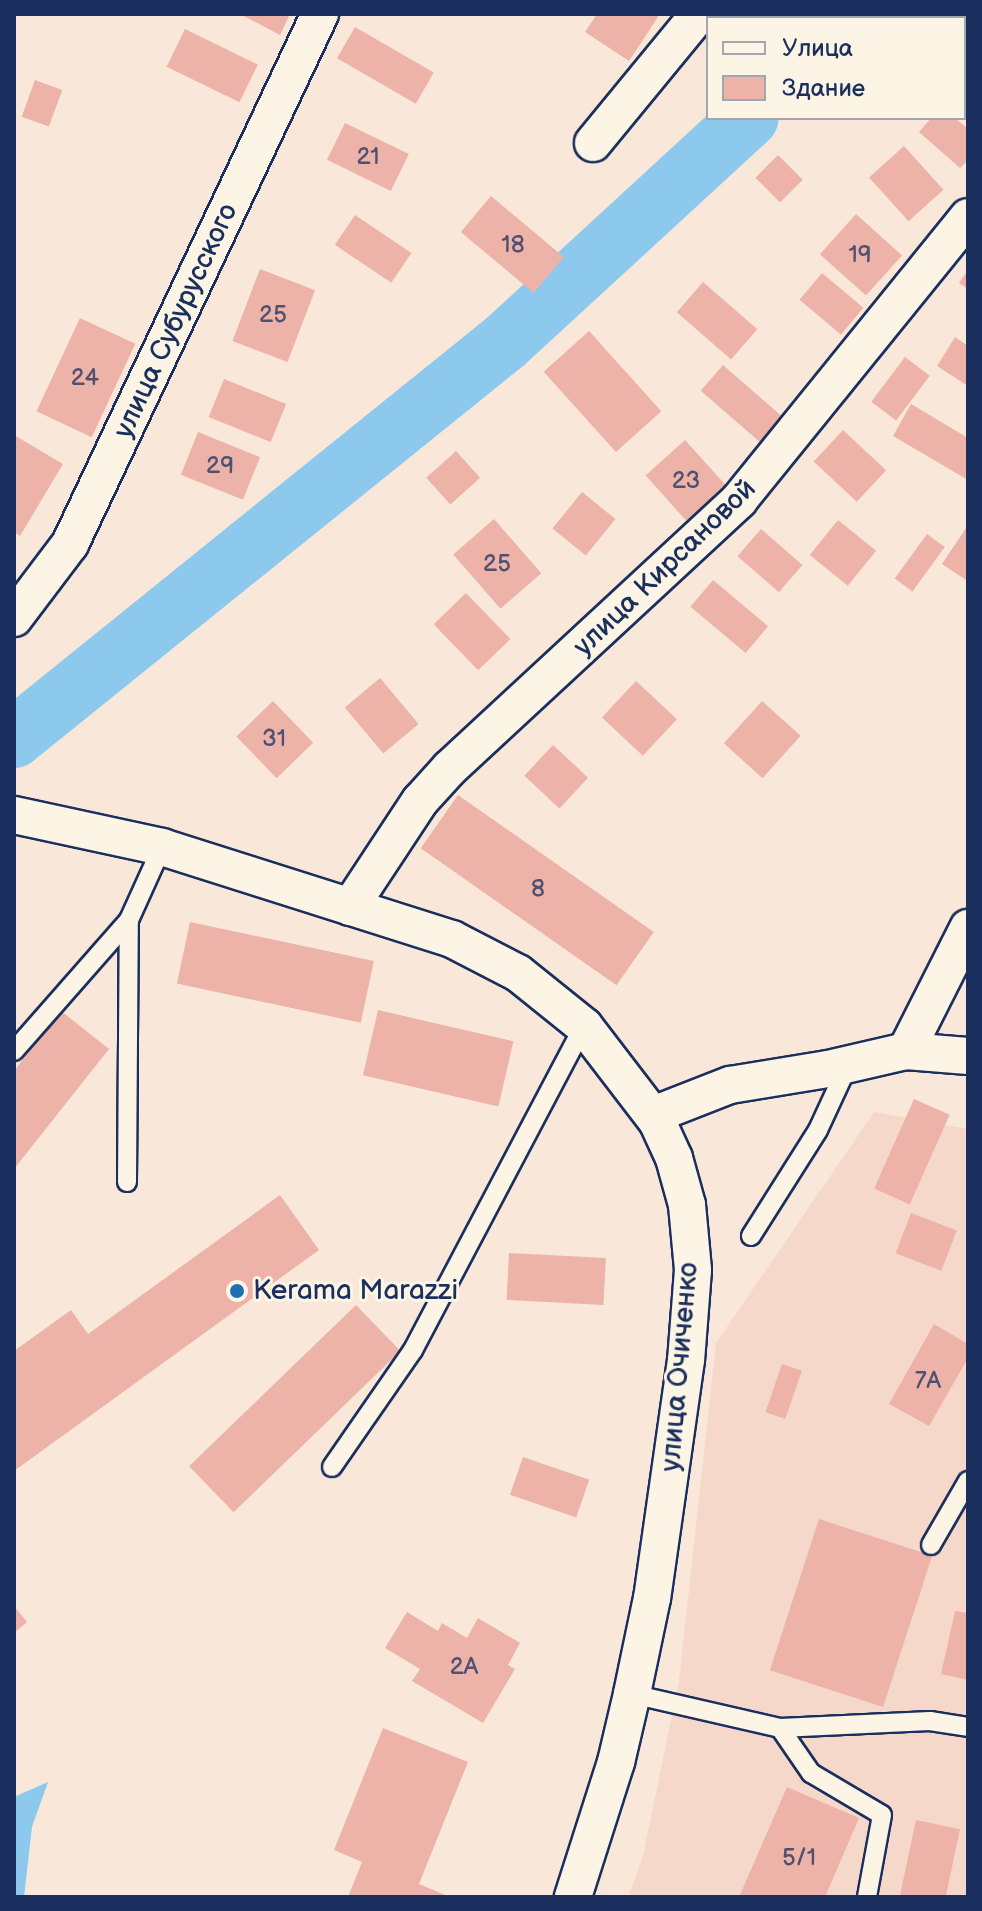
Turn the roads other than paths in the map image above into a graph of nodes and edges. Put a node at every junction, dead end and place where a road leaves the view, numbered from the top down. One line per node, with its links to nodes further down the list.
1 (320, 14): 5 (street, улица Субурусского)
2 (699, 14): 3 (street)
3 (593, 143)
4 (968, 217): 8 (street, улица Кирсановой)
5 (14, 618)
6 (14, 815): 7 (street, улица Очиченко)
7 (162, 847): 8 (street, улица Очиченко); 9 (lane)
8 (350, 907): 11 (street, улица Очиченко)
9 (129, 920): 12 (lane); 17 (lane)
10 (968, 928): 13 (street)
11 (584, 1026): 16 (street, улица Очиченко); 19 (lane)
12 (14, 1051)
13 (906, 1051): 14 (street); 15 (street)
14 (968, 1056)
15 (848, 1064): 16 (street); 18 (lane)
16 (653, 1115): 22 (street, улица Очиченко)
17 (127, 1182)
18 (751, 1236)
19 (332, 1467)
20 (968, 1481): 21 (lane)
21 (931, 1545)
22 (632, 1694): 24 (lane); 25 (street, улица Очиченко)
23 (968, 1727): 24 (lane)
24 (780, 1728): 26 (lane)
25 (573, 1897)
26 (867, 1897)

